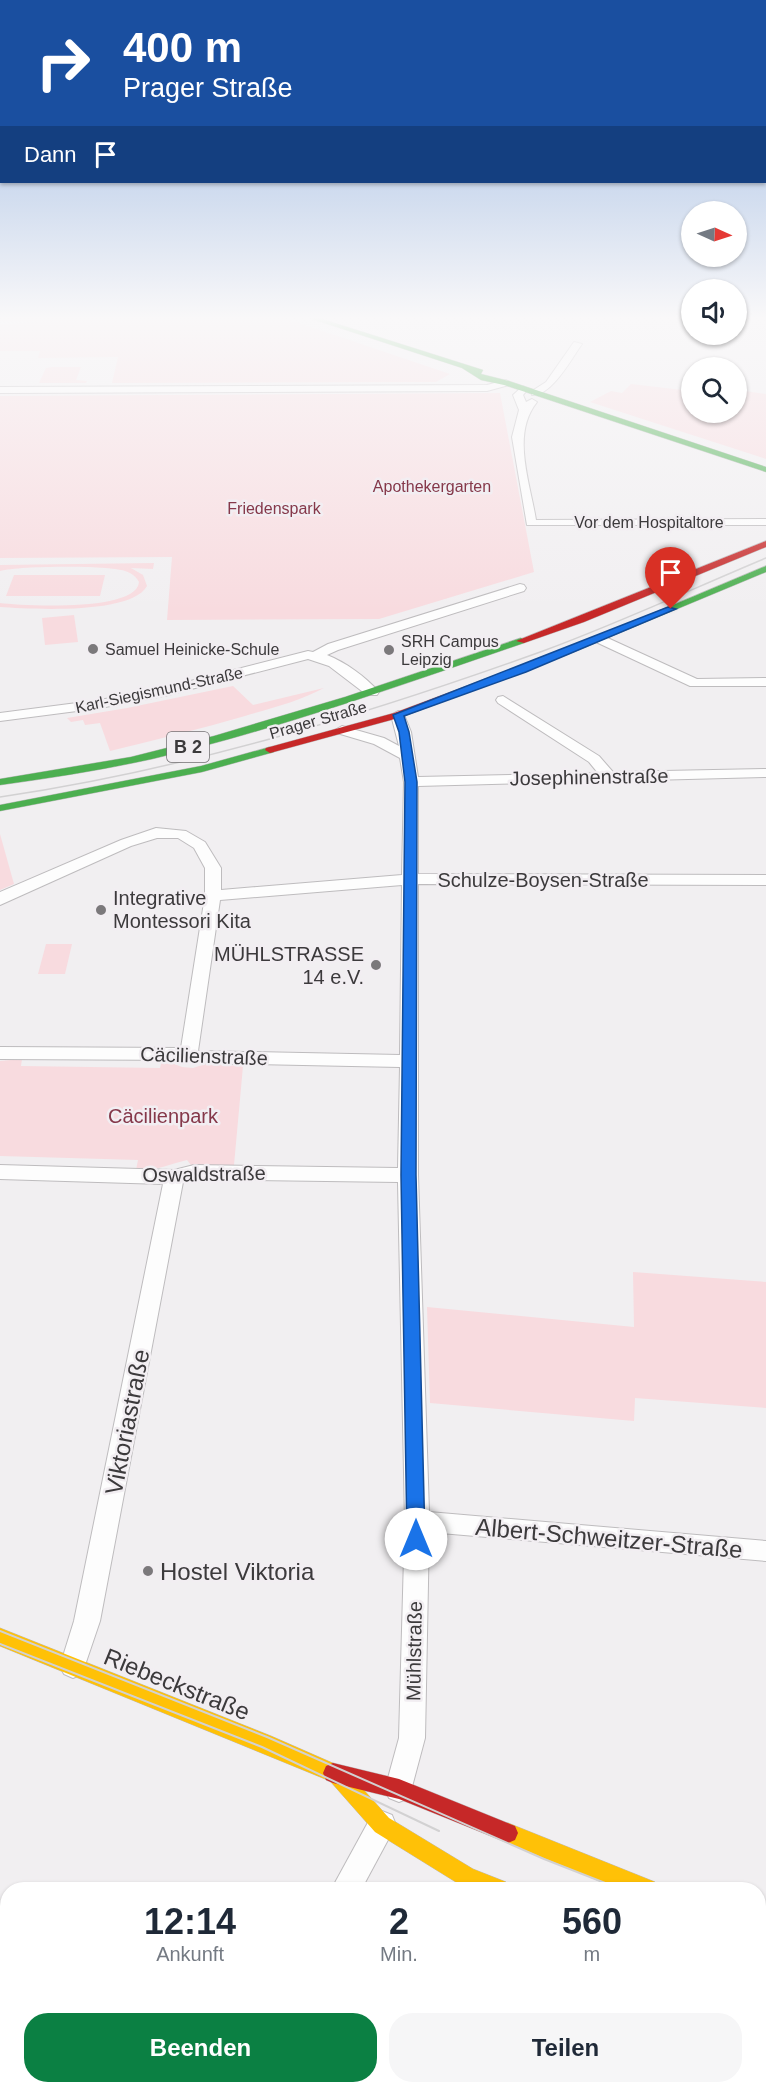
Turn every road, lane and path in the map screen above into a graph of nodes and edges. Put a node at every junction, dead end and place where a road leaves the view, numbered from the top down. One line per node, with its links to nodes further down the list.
1 (523, 416): 4 (street, Vor dem Hospitaltore)
2 (602, 416): 3 (main road)
3 (766, 470)
4 (766, 522)
5 (766, 544): 11 (main road, Prager Straße / B 2)
6 (766, 569): 8 (main road, Prager Straße / B 2)
7 (520, 588): 9 (street, Karl-Siegismund-Straße)
8 (601, 639): 10 (street); 13 (main road, Prager Straße / B 2)
9 (317, 655): 11 (street); 14 (street, Karl-Siegismund-Straße)
10 (766, 682)
11 (372, 692): 13 (main road); 19 (main road, Prager Straße / B 2)
12 (502, 700): 18 (street)
13 (398, 715): 15 (main road, Prager Straße / B 2); 16 (street, Mühlstraße)
14 (0, 717)
15 (342, 730): 16 (street); 21 (main road, Prager Straße / B 2)
16 (408, 756): 20 (street, Mühlstraße)
17 (766, 773): 18 (street, Josephinenstraße)
18 (609, 777): 20 (street, Josephinenstraße)
19 (0, 782)
20 (411, 782): 22 (street, Mühlstraße)
21 (0, 808)
22 (411, 879): 23 (street, Schulze-Boysen-Straße); 24 (street, Schulze-Boysen-Straße); 28 (street, Mühlstraße)
23 (766, 880)
24 (213, 896): 25 (street); 27 (street)
25 (0, 900)
26 (0, 1053): 27 (street, Cäcilienstraße)
27 (189, 1054): 28 (street, Cäcilienstraße)
28 (408, 1061): 30 (street, Mühlstraße)
29 (0, 1172): 31 (street, Oswaldstraße)
30 (408, 1175): 31 (street, Oswaldstraße); 32 (street, Mühlstraße)
31 (174, 1177): 35 (street, Viktoriastraße)
32 (417, 1521): 33 (street, Albert-Schweitzer-Straße); 37 (street, Mühlstraße)
33 (766, 1551)
34 (0, 1637): 35 (main road, Riebeckstraße)
35 (73, 1666): 36 (main road, Riebeckstraße)
36 (337, 1775): 37 (main road, Riebeckstraße); 38 (main road, Riebeckstraße)
37 (399, 1788): 41 (main road, Riebeckstraße)
38 (382, 1825): 39 (street); 40 (main road, Riebeckstraße)
39 (350, 1882)
40 (478, 1882)
41 (628, 1882)

